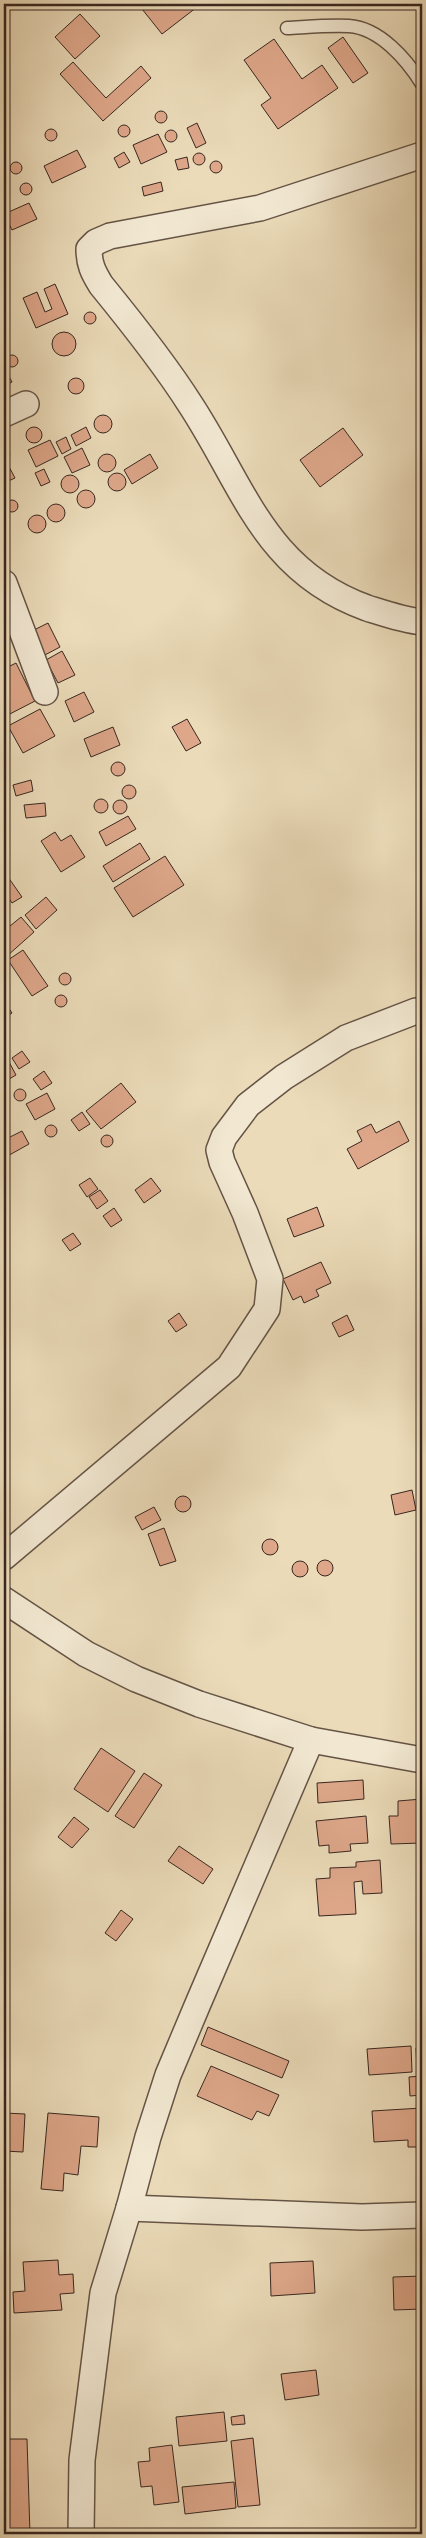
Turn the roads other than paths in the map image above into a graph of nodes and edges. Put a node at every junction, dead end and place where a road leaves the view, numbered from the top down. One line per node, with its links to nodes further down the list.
1 (287, 28): 2 (lane)
2 (422, 84)
3 (422, 155): 5 (street)
4 (4, 583): 6 (street)
5 (422, 622)
6 (45, 692)
7 (416, 1011): 8 (street)
8 (4, 1557)
9 (4, 1600): 10 (street)
10 (311, 1740): 11 (street); 12 (street)
11 (422, 1760)
12 (129, 2208): 13 (street); 14 (street)
13 (422, 2215)
14 (81, 2534)

